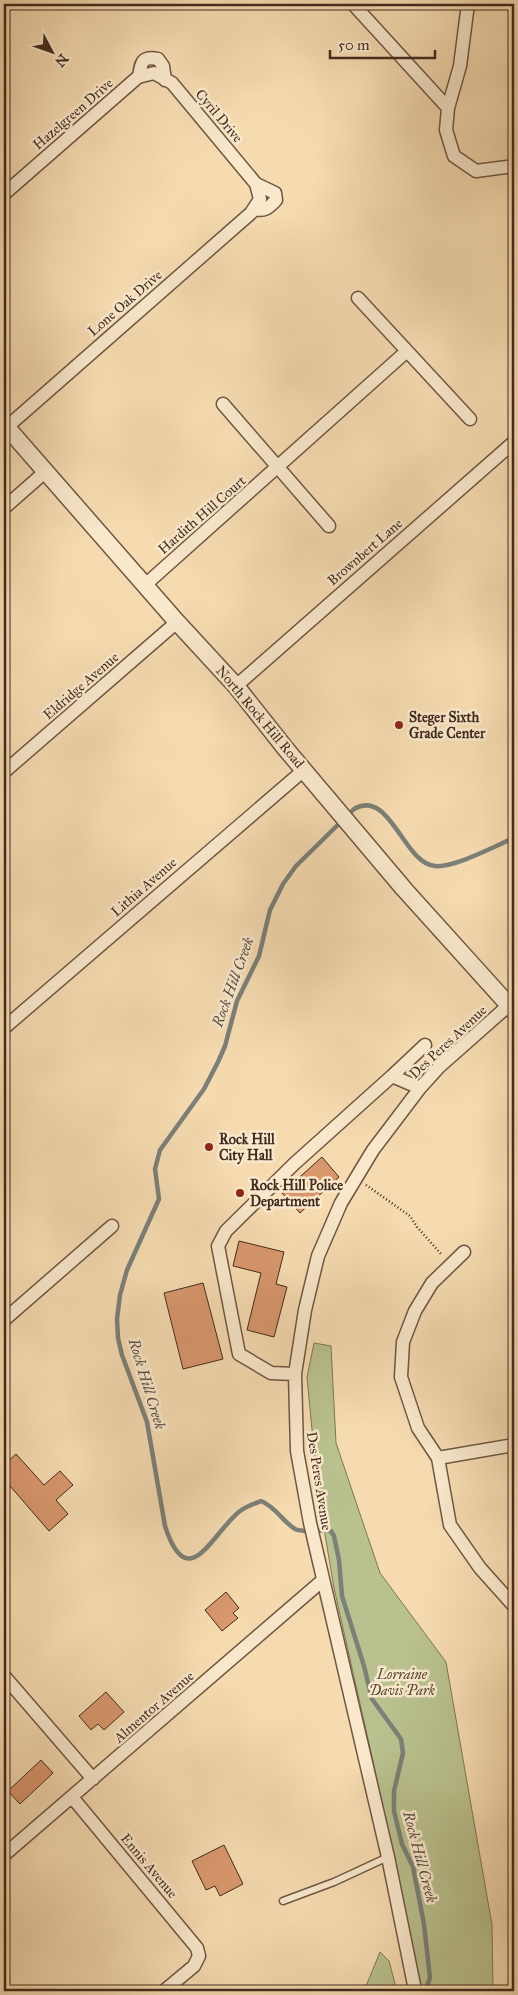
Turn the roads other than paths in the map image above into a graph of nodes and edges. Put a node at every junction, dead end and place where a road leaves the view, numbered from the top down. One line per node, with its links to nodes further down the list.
1 (353, 4): 6 (street)
2 (468, 4): 6 (street)
3 (154, 73): 4 (street, Hazelgreen Drive); 5 (street, Cyril Drive)
4 (139, 77): 5 (street, Hazelgreen Drive); 8 (street, Hazelgreen Drive)
5 (166, 80): 9 (street, Cyril Drive)
6 (448, 108): 7 (street)
7 (514, 166)
8 (4, 194)
9 (258, 204): 14 (street, Lone Oak Drive)
10 (358, 298): 11 (street)
11 (407, 351): 13 (street); 16 (street, Hardith Hill Court)
12 (223, 404): 16 (street)
13 (470, 419)
14 (5, 426): 17 (street, North Rock Hill Road)
15 (514, 442): 22 (street, Brownbert Lane)
16 (279, 467): 19 (street); 20 (street, Hardith Hill Court)
17 (45, 472): 18 (street); 20 (street, North Rock Hill Road)
18 (4, 508)
19 (329, 526)
20 (145, 585): 21 (street, North Rock Hill Road)
21 (177, 622): 22 (street, North Rock Hill Road); 24 (street, Eldridge Avenue)
22 (236, 686): 23 (street, North Rock Hill Road)
23 (304, 770): 25 (street, North Rock Hill Road); 26 (street, Lithia Avenue)
24 (4, 772)
25 (512, 1008): 29 (street, Des Peres Avenue)
26 (4, 1028)
27 (425, 1045): 28 (street)
28 (392, 1076): 29 (street); 33 (street)
29 (420, 1088): 33 (street, Des Peres Avenue)
30 (112, 1226): 32 (street)
31 (464, 1252): 35 (street)
32 (4, 1320)
33 (295, 1374): 36 (street, Des Peres Avenue)
34 (514, 1445): 35 (street)
35 (438, 1458): 37 (street)
36 (323, 1580): 39 (street, Almentor Avenue); 42 (street, Des Peres Avenue)
37 (514, 1606)
38 (4, 1676): 39 (street)
39 (93, 1778): 40 (street, Almentor Avenue)
40 (72, 1797): 41 (street, Almentor Avenue); 44 (street, Ennis Avenue)
41 (4, 1856)
42 (388, 1857): 43 (lane); 45 (street, Des Peres Avenue)
43 (282, 1901)
44 (164, 1991)
45 (415, 1991)

